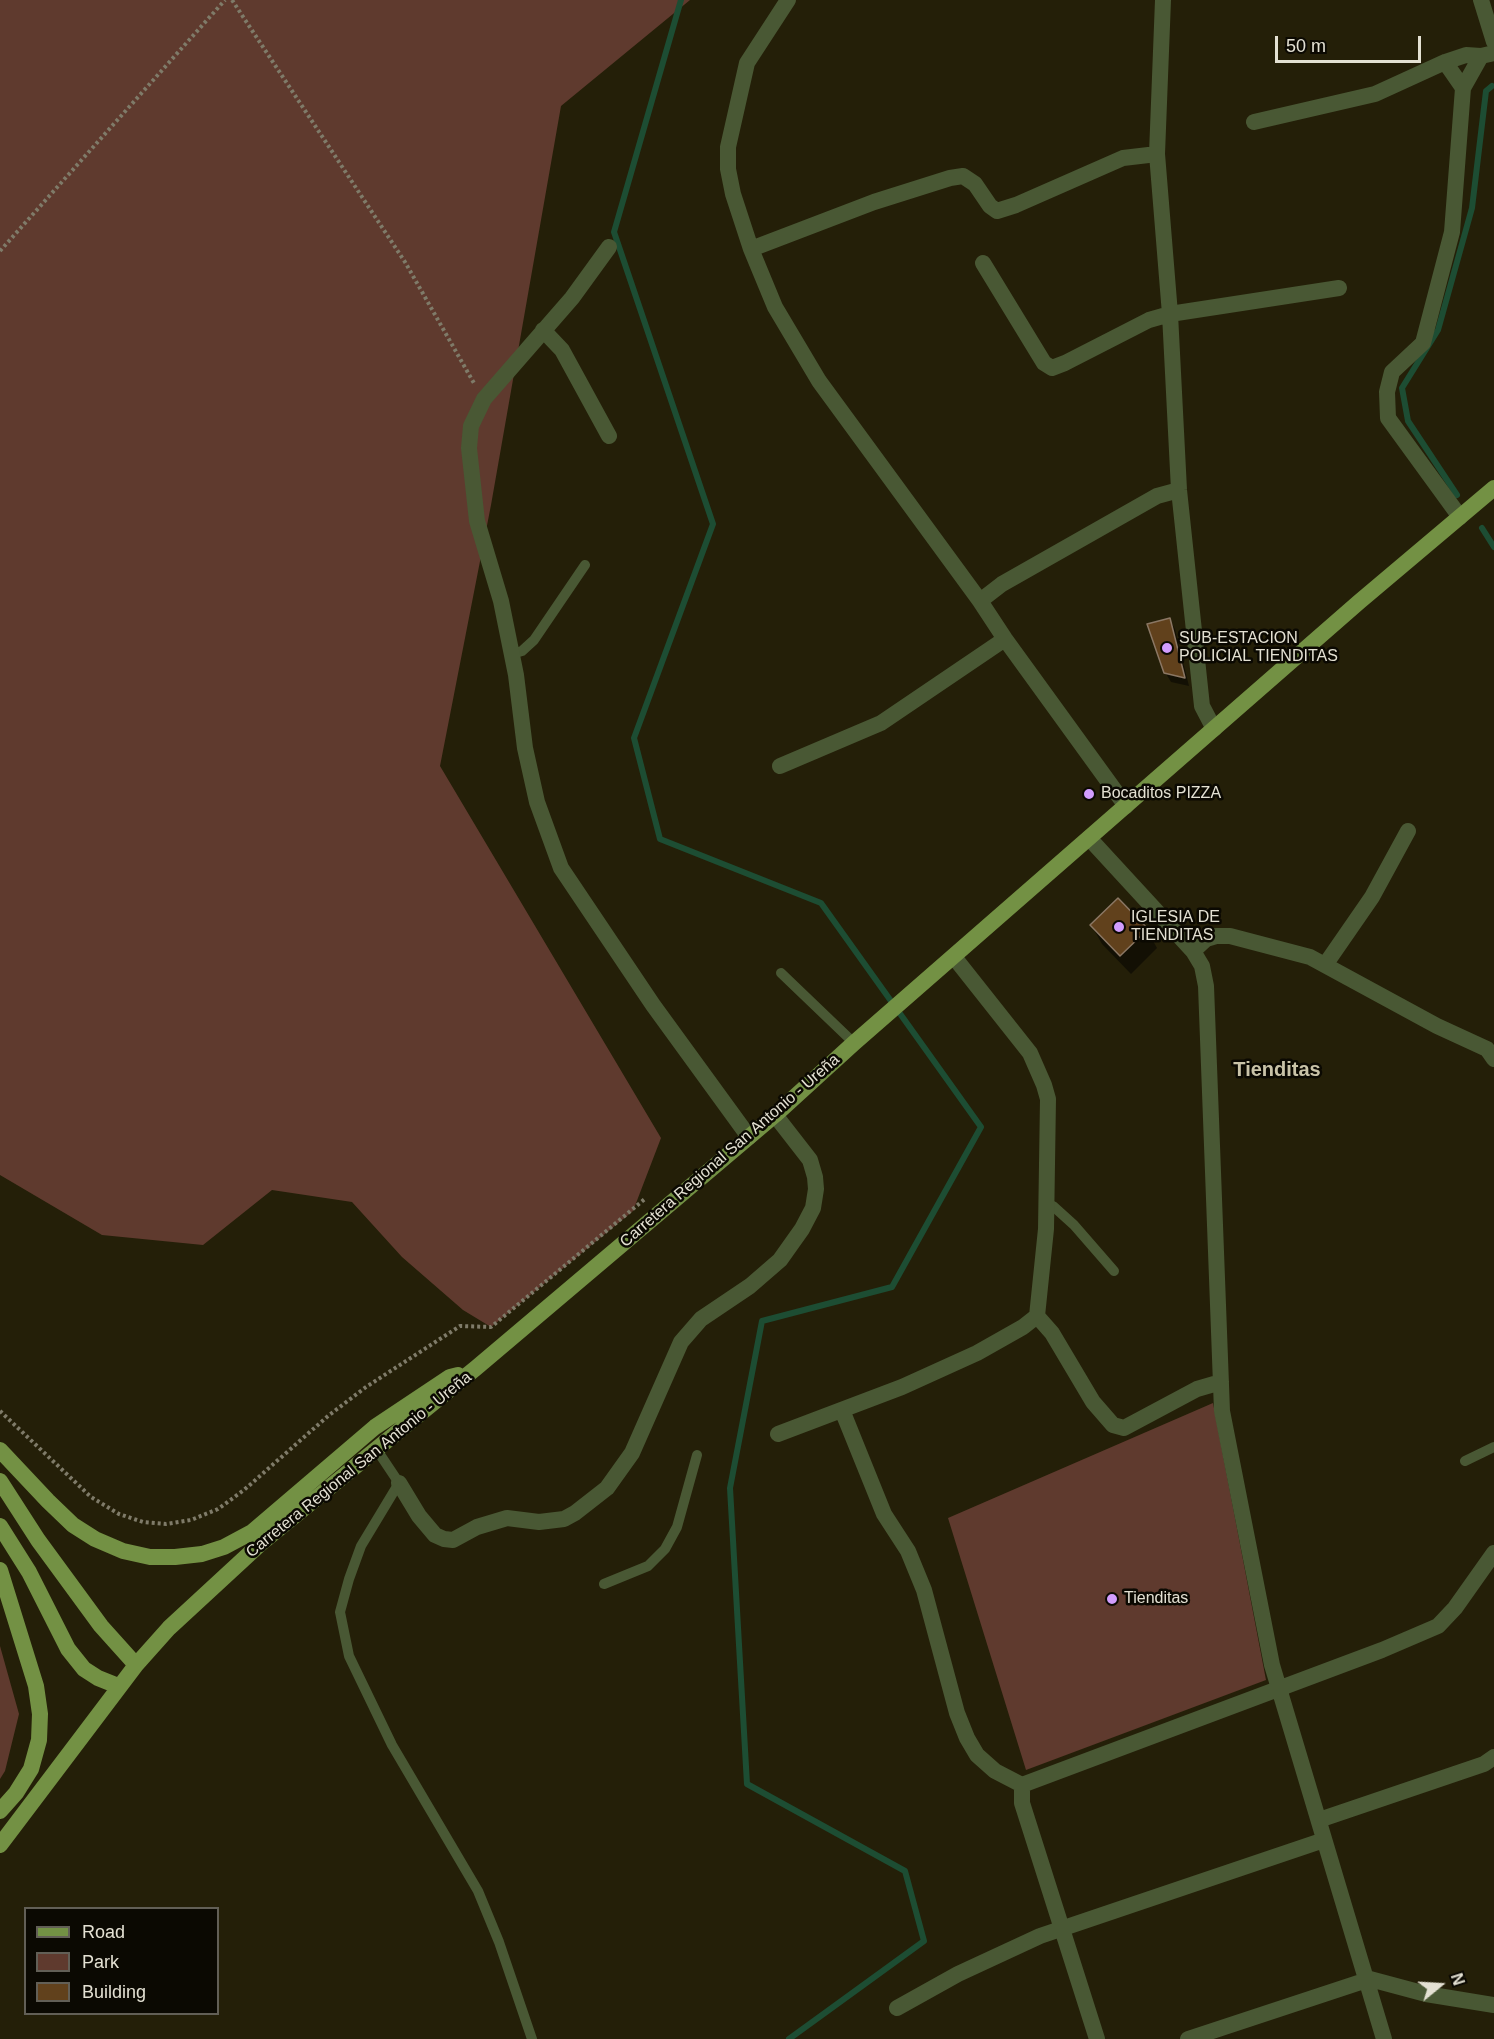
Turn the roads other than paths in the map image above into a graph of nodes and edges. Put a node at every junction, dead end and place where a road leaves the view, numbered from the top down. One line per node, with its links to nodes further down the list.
1 (788, 0): 11 (street)
2 (1163, 0): 9 (street)
3 (1481, 0): 4 (street)
4 (1494, 42)
5 (1488, 54): 6 (street); 7 (street)
6 (1445, 62): 7 (street); 8 (street)
7 (1463, 88): 19 (street)
8 (1254, 122)
9 (1157, 154): 11 (street); 14 (street)
10 (609, 247): 15 (street)
11 (751, 249): 21 (street)
12 (983, 263): 14 (street)
13 (1339, 288): 14 (street)
14 (1170, 314): 17 (street)
15 (543, 330): 16 (street); 23 (street)
16 (609, 436)
17 (1179, 490): 21 (street); 24 (street)
18 (1493, 491): 19 (main road, Carretera Regional San Antonio - Ureña)
19 (1460, 517): 24 (main road, Carretera Regional San Antonio - Ureña)
20 (585, 566): 23 (lane)
21 (980, 601): 22 (street)
22 (1005, 639): 25 (street); 26 (street)
23 (512, 654): 36 (street)
24 (1214, 729): 26 (main road, Carretera Regional San Antonio - Ureña)
25 (780, 766)
26 (1126, 806): 28 (main road, Carretera Regional San Antonio - Ureña)
27 (1408, 831): 31 (street)
28 (1089, 838): 29 (street); 30 (main road, Carretera Regional San Antonio - Ureña)
29 (1193, 951): 31 (street); 41 (street)
30 (954, 957): 33 (main road, Carretera Regional San Antonio - Ureña); 37 (street)
31 (1325, 965): 34 (street)
32 (781, 973): 33 (lane)
33 (854, 1043): 35 (main road, Carretera Regional San Antonio - Ureña)
34 (1492, 1050)
35 (775, 1115): 36 (main road, Carretera Regional San Antonio - Ureña); 50 (street)
36 (749, 1137): 40 (main road, Carretera Regional San Antonio - Ureña)
37 (1046, 1203): 38 (lane); 39 (street)
38 (1114, 1272)
39 (1037, 1316): 41 (street); 42 (street)
40 (476, 1368): 45 (main road); 46 (main road, Carretera Regional San Antonio - Ureña)
41 (1221, 1382): 57 (street)
42 (842, 1410): 43 (street); 59 (street)
43 (778, 1434)
44 (1494, 1447): 48 (lane)
45 (0, 1449)
46 (377, 1450): 50 (lane); 55 (main road, Carretera Regional San Antonio - Ureña)
47 (697, 1455): 54 (lane)
48 (1465, 1461)
49 (0, 1481): 55 (main road)
50 (399, 1483): 68 (lane)
51 (0, 1526): 56 (main road)
52 (1494, 1553): 57 (street)
53 (0, 1570): 60 (main road)
54 (604, 1584)
55 (136, 1665): 56 (main road, Carretera Regional San Antonio - Ureña)
56 (118, 1686): 63 (main road, Carretera Regional San Antonio - Ureña)
57 (1278, 1688): 59 (street); 61 (street)
58 (1494, 1757): 61 (street)
59 (1022, 1785): 64 (street)
60 (0, 1811)
61 (1319, 1820): 62 (street)
62 (1324, 1840): 64 (street); 65 (street)
63 (0, 1845)
64 (1062, 1929): 67 (street); 69 (street)
65 (1366, 1980): 66 (street); 70 (street); 71 (street)
66 (1494, 2005)
67 (897, 2008)
68 (531, 2039)
69 (1097, 2039)
70 (1188, 2039)
71 (1384, 2039)

